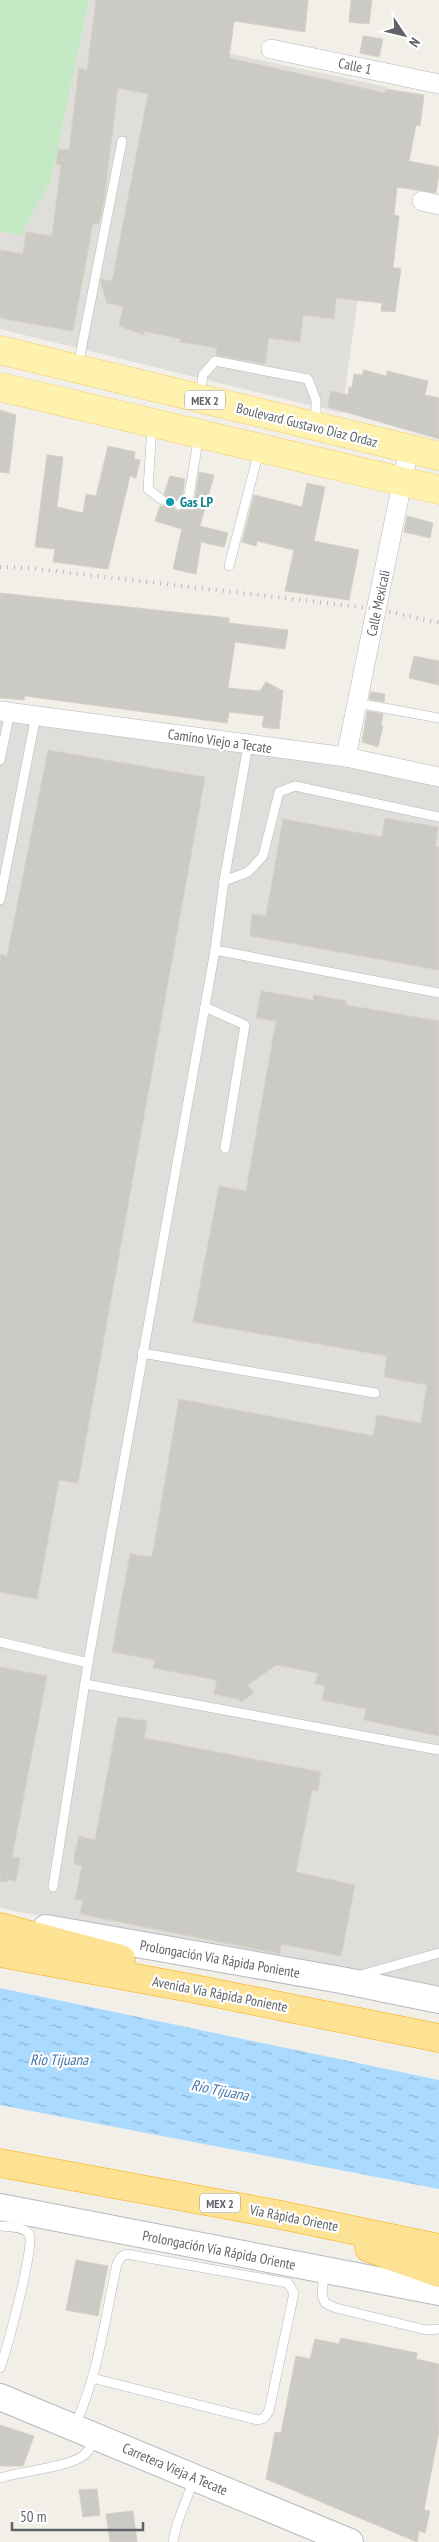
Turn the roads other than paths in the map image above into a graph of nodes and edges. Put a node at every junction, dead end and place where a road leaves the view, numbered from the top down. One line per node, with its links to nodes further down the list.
1 (271, 48): 2 (street, Calle 1)
2 (439, 84)
3 (122, 141): 5 (lane)
4 (0, 350): 5 (main road, Boulevard Gustavo Díaz Ordaz / MEX 2)
5 (77, 369): 7 (main road, Boulevard Gustavo Díaz Ordaz / MEX 2)
6 (0, 387): 8 (main road)
7 (199, 398): 9 (main road, Boulevard Gustavo Díaz Ordaz / MEX 2); 9 (lane)
8 (152, 423): 10 (main road); 16 (lane)
9 (316, 427): 12 (main road, Boulevard Gustavo Díaz Ordaz / MEX 2)
10 (200, 435): 11 (main road); 17 (lane)
11 (260, 449): 14 (main road); 18 (lane)
12 (409, 449): 13 (main road, Boulevard Gustavo Díaz Ordaz / MEX 2); 14 (street, Calle Mexicali)
13 (439, 456)
14 (403, 482): 15 (main road); 19 (street, Calle Mexicali)
15 (439, 490)
16 (162, 500)
17 (179, 505)
18 (229, 566)
19 (357, 704): 22 (lane); 24 (street, Calle Mexicali)
20 (5, 711): 21 (street, Camino Viejo a Tecate); 25 (lane)
21 (36, 715): 23 (street, Camino Viejo a Tecate); 29 (lane)
22 (439, 718)
23 (248, 745): 24 (street, Camino Viejo a Tecate); 28 (lane)
24 (346, 757): 26 (street, Camino Viejo a Tecate)
25 (0, 760)
26 (439, 777)
27 (439, 817): 28 (lane)
28 (224, 881): 30 (lane)
29 (0, 900)
30 (216, 950): 31 (lane); 32 (lane)
31 (439, 993)
32 (205, 1007): 33 (lane); 34 (lane)
33 (225, 1148)
34 (142, 1353): 35 (lane); 37 (lane)
35 (375, 1393)
36 (0, 1642): 37 (lane)
37 (88, 1662): 38 (lane)
38 (85, 1684): 39 (lane); 40 (lane)
39 (439, 1750)
40 (53, 1887)
41 (0, 1920): 45 (main road, Prolongación Vía Rápida Poniente)
42 (0, 1927): 46 (highway)
43 (0, 1953): 46 (highway, Avenida Vía Rápida Poniente)
44 (439, 1953): 45 (lane)
45 (341, 1980): 47 (main road, Prolongación Vía Rápida Poniente)
46 (190, 1988): 48 (highway, Avenida Vía Rápida Poniente)
47 (439, 2000)
48 (439, 2038)
49 (0, 2163): 51 (highway, Vía Rápida Oriente / MEX 2)
50 (0, 2207): 54 (main road, Prolongación Vía Rápida Oriente)
51 (276, 2214): 53 (highway, Vía Rápida Oriente / MEX 2); 55 (highway)
52 (0, 2226): 58 (lane)
53 (439, 2248)
54 (324, 2270): 56 (main road, Prolongación Vía Rápida Oriente); 57 (lane)
55 (439, 2274)
56 (439, 2292)
57 (439, 2329)
58 (3, 2351): 59 (lane)
59 (0, 2368)
60 (92, 2378): 60 (lane); 62 (lane)
61 (0, 2397): 62 (main road, Carretera Vieja A Tecate)
62 (74, 2427): 63 (main road, Carretera Vieja A Tecate)
63 (98, 2437): 64 (main road, Carretera Vieja A Tecate); 65 (lane)
64 (196, 2477): 66 (lane); 67 (main road, Carretera Vieja A Tecate)
65 (0, 2478)
66 (173, 2542)
67 (350, 2542)

